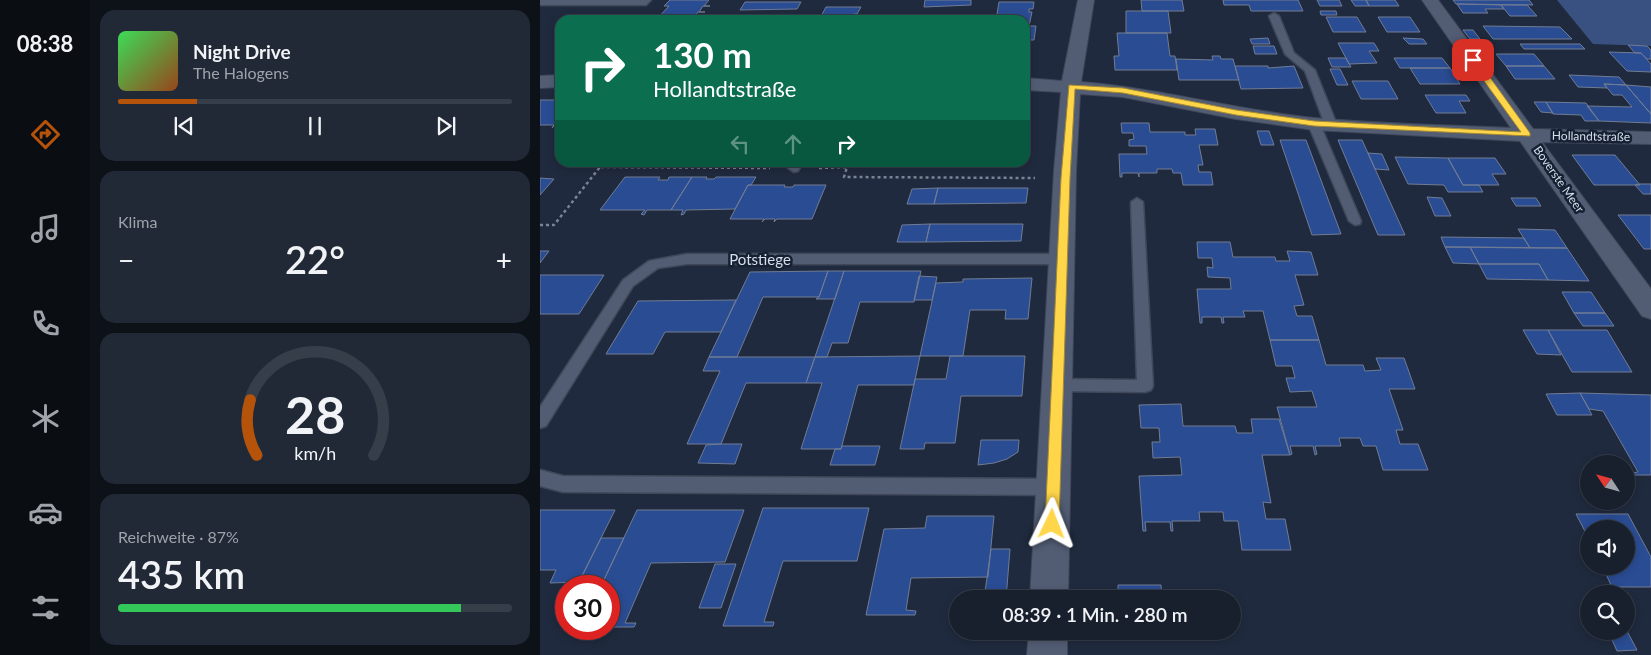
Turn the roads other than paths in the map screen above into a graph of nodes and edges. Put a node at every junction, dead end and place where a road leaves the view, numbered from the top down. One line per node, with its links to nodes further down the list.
1 (647, 0): 4 (lane)
2 (1086, 0): 9 (street)
3 (1430, 0): 11 (street, Boverste Meer)
4 (540, 2)
5 (1274, 16): 10 (lane)
6 (555, 81): 7 (street)
7 (540, 82)
8 (1030, 84): 9 (street, Hollandtstraße)
9 (1071, 86): 10 (street, Hollandtstraße); 15 (street)
10 (1323, 124): 11 (street, Hollandtstraße); 14 (lane)
11 (1527, 135): 12 (street, Hollandtstraße); 16 (street, Boverste Meer)
12 (1651, 138)
13 (1136, 202): 17 (lane)
14 (1355, 221)
15 (1062, 259): 17 (street); 18 (lane, Potstiege)
16 (1651, 310)
17 (1058, 385): 20 (street)
18 (540, 421)
19 (540, 478): 20 (lane)
20 (1054, 487): 21 (street)
21 (1049, 590)
22 (1048, 640): 23 (street)
23 (1047, 655)

